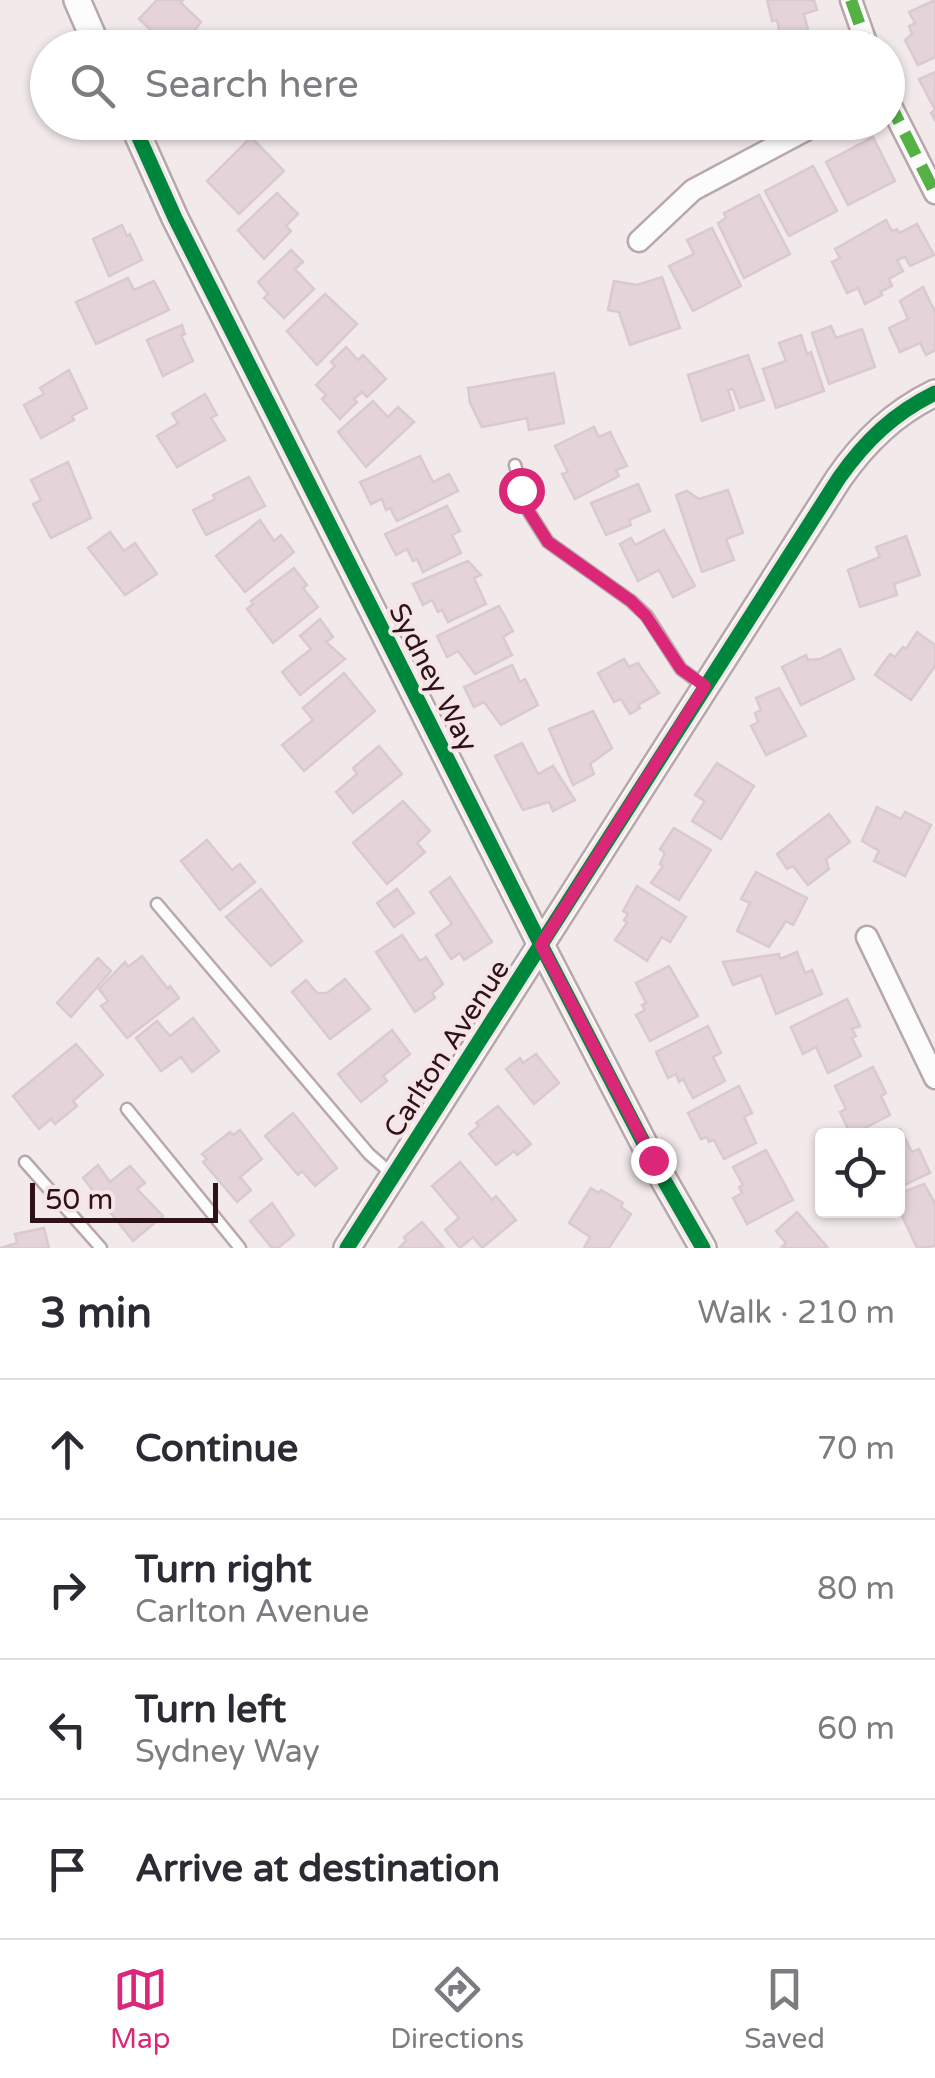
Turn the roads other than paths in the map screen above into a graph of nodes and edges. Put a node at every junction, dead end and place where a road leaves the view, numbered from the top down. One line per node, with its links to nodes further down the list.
1 (77, 0): 3 (street)
2 (852, 0): 4 (street)
3 (90, 30)
4 (862, 30)
5 (905, 134): 8 (street)
6 (140, 140): 15 (street, Sydney Way)
7 (787, 140): 9 (street)
8 (935, 194)
9 (639, 241)
10 (935, 393): 12 (street, Carlton Avenue)
11 (516, 466): 12 (lane)
12 (705, 686): 15 (street, Carlton Avenue)
13 (156, 904): 19 (lane)
14 (867, 937): 16 (street)
15 (541, 945): 19 (street, Carlton Avenue); 23 (street, Sydney Way)
16 (935, 1078)
17 (128, 1110): 21 (lane)
18 (25, 1162): 20 (lane)
19 (394, 1175): 22 (street, Carlton Avenue)
20 (101, 1248)
21 (240, 1248)
22 (347, 1248)
23 (703, 1248)

